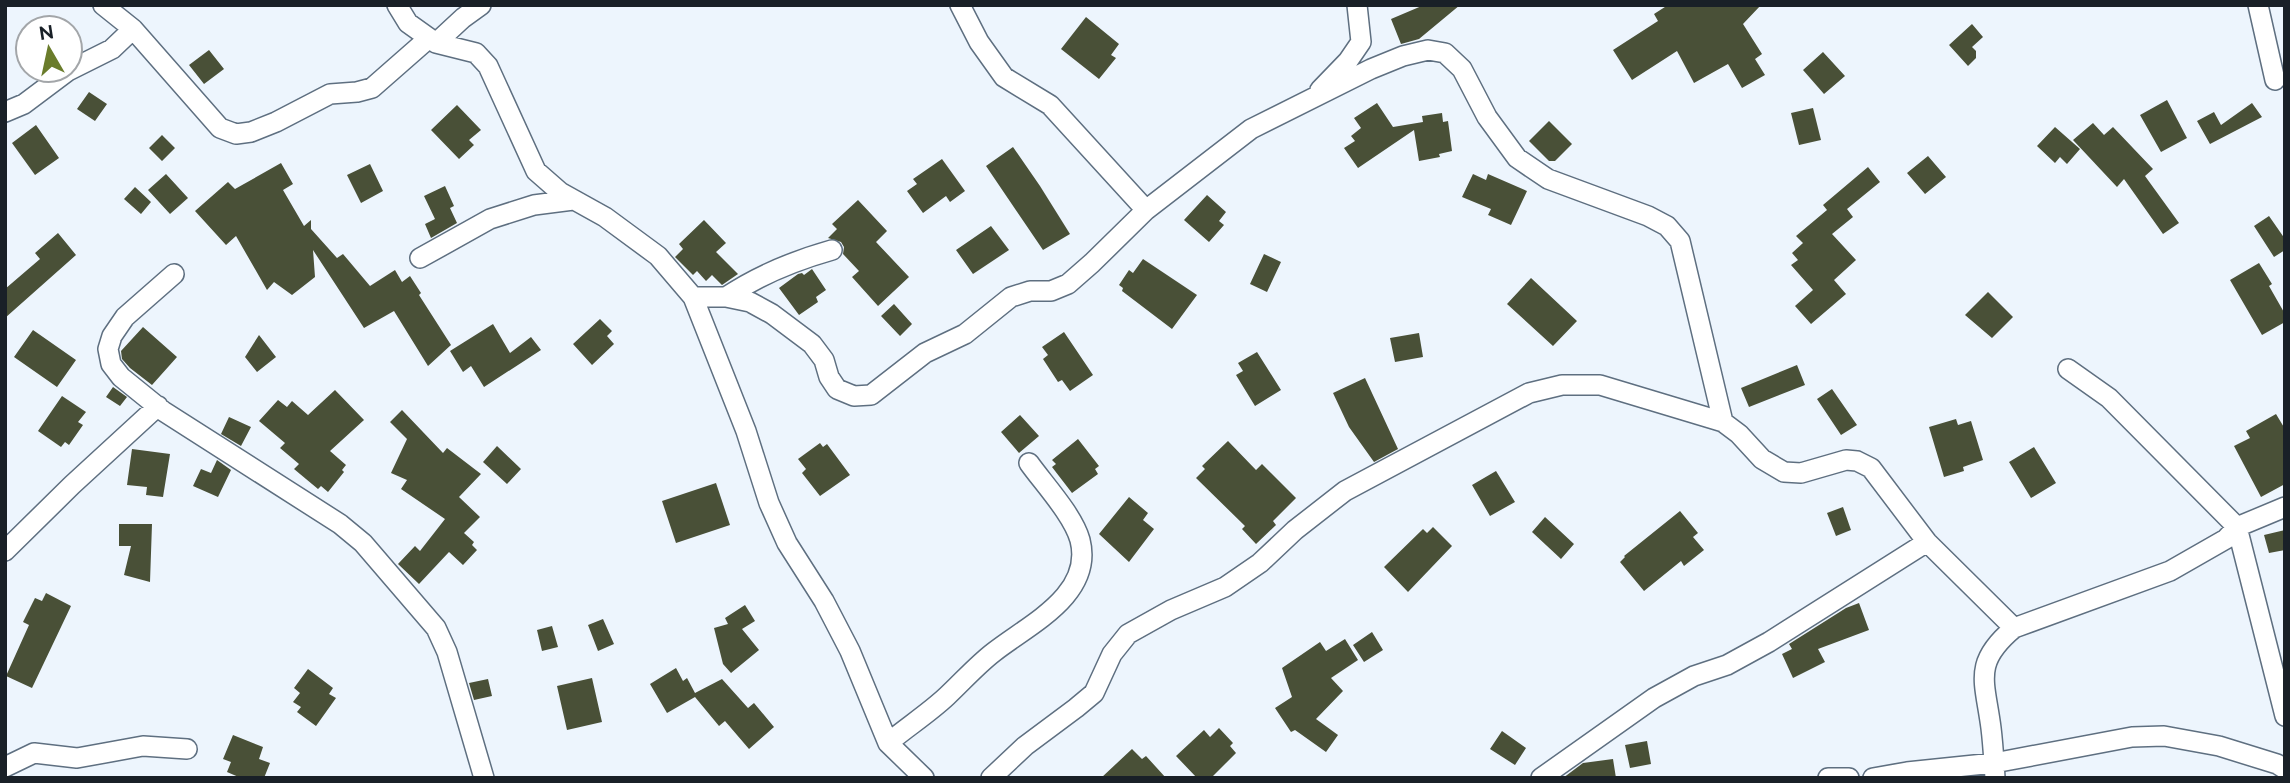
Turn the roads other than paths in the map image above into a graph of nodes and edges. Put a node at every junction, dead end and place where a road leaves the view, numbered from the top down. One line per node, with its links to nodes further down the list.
1 (103, 5): 7 (street)
2 (397, 5): 8 (street)
3 (481, 5): 8 (street)
4 (960, 5): 13 (street)
5 (1357, 5): 10 (street)
6 (2258, 5): 9 (street)
7 (133, 29): 8 (street); 11 (street)
8 (432, 41): 12 (street)
9 (2275, 80)
10 (1311, 100): 13 (street); 21 (street)
11 (5, 112)
12 (573, 200): 15 (street); 17 (street)
13 (1146, 210): 18 (street)
14 (832, 250): 18 (street)
15 (420, 258)
16 (174, 274): 20 (street)
17 (693, 297): 18 (street); 29 (street)
18 (726, 297)
19 (2067, 369): 24 (street)
20 (158, 406): 26 (street); 34 (street)
21 (1723, 422): 25 (street); 36 (street)
22 (1030, 463): 29 (street)
23 (2285, 507): 24 (street)
24 (2236, 527): 27 (street); 28 (street)
25 (1927, 542): 27 (street); 37 (street)
26 (5, 551)
27 (2014, 628): 33 (street)
28 (2285, 716)
29 (888, 743): 35 (street)
30 (187, 749): 31 (street)
31 (5, 767)
32 (2285, 769): 33 (street)
33 (1994, 770): 40 (street)
34 (484, 778)
35 (924, 778)
36 (991, 778)
37 (1541, 778)
38 (1828, 778): 39 (street)
39 (1849, 778)
40 (1873, 778)

